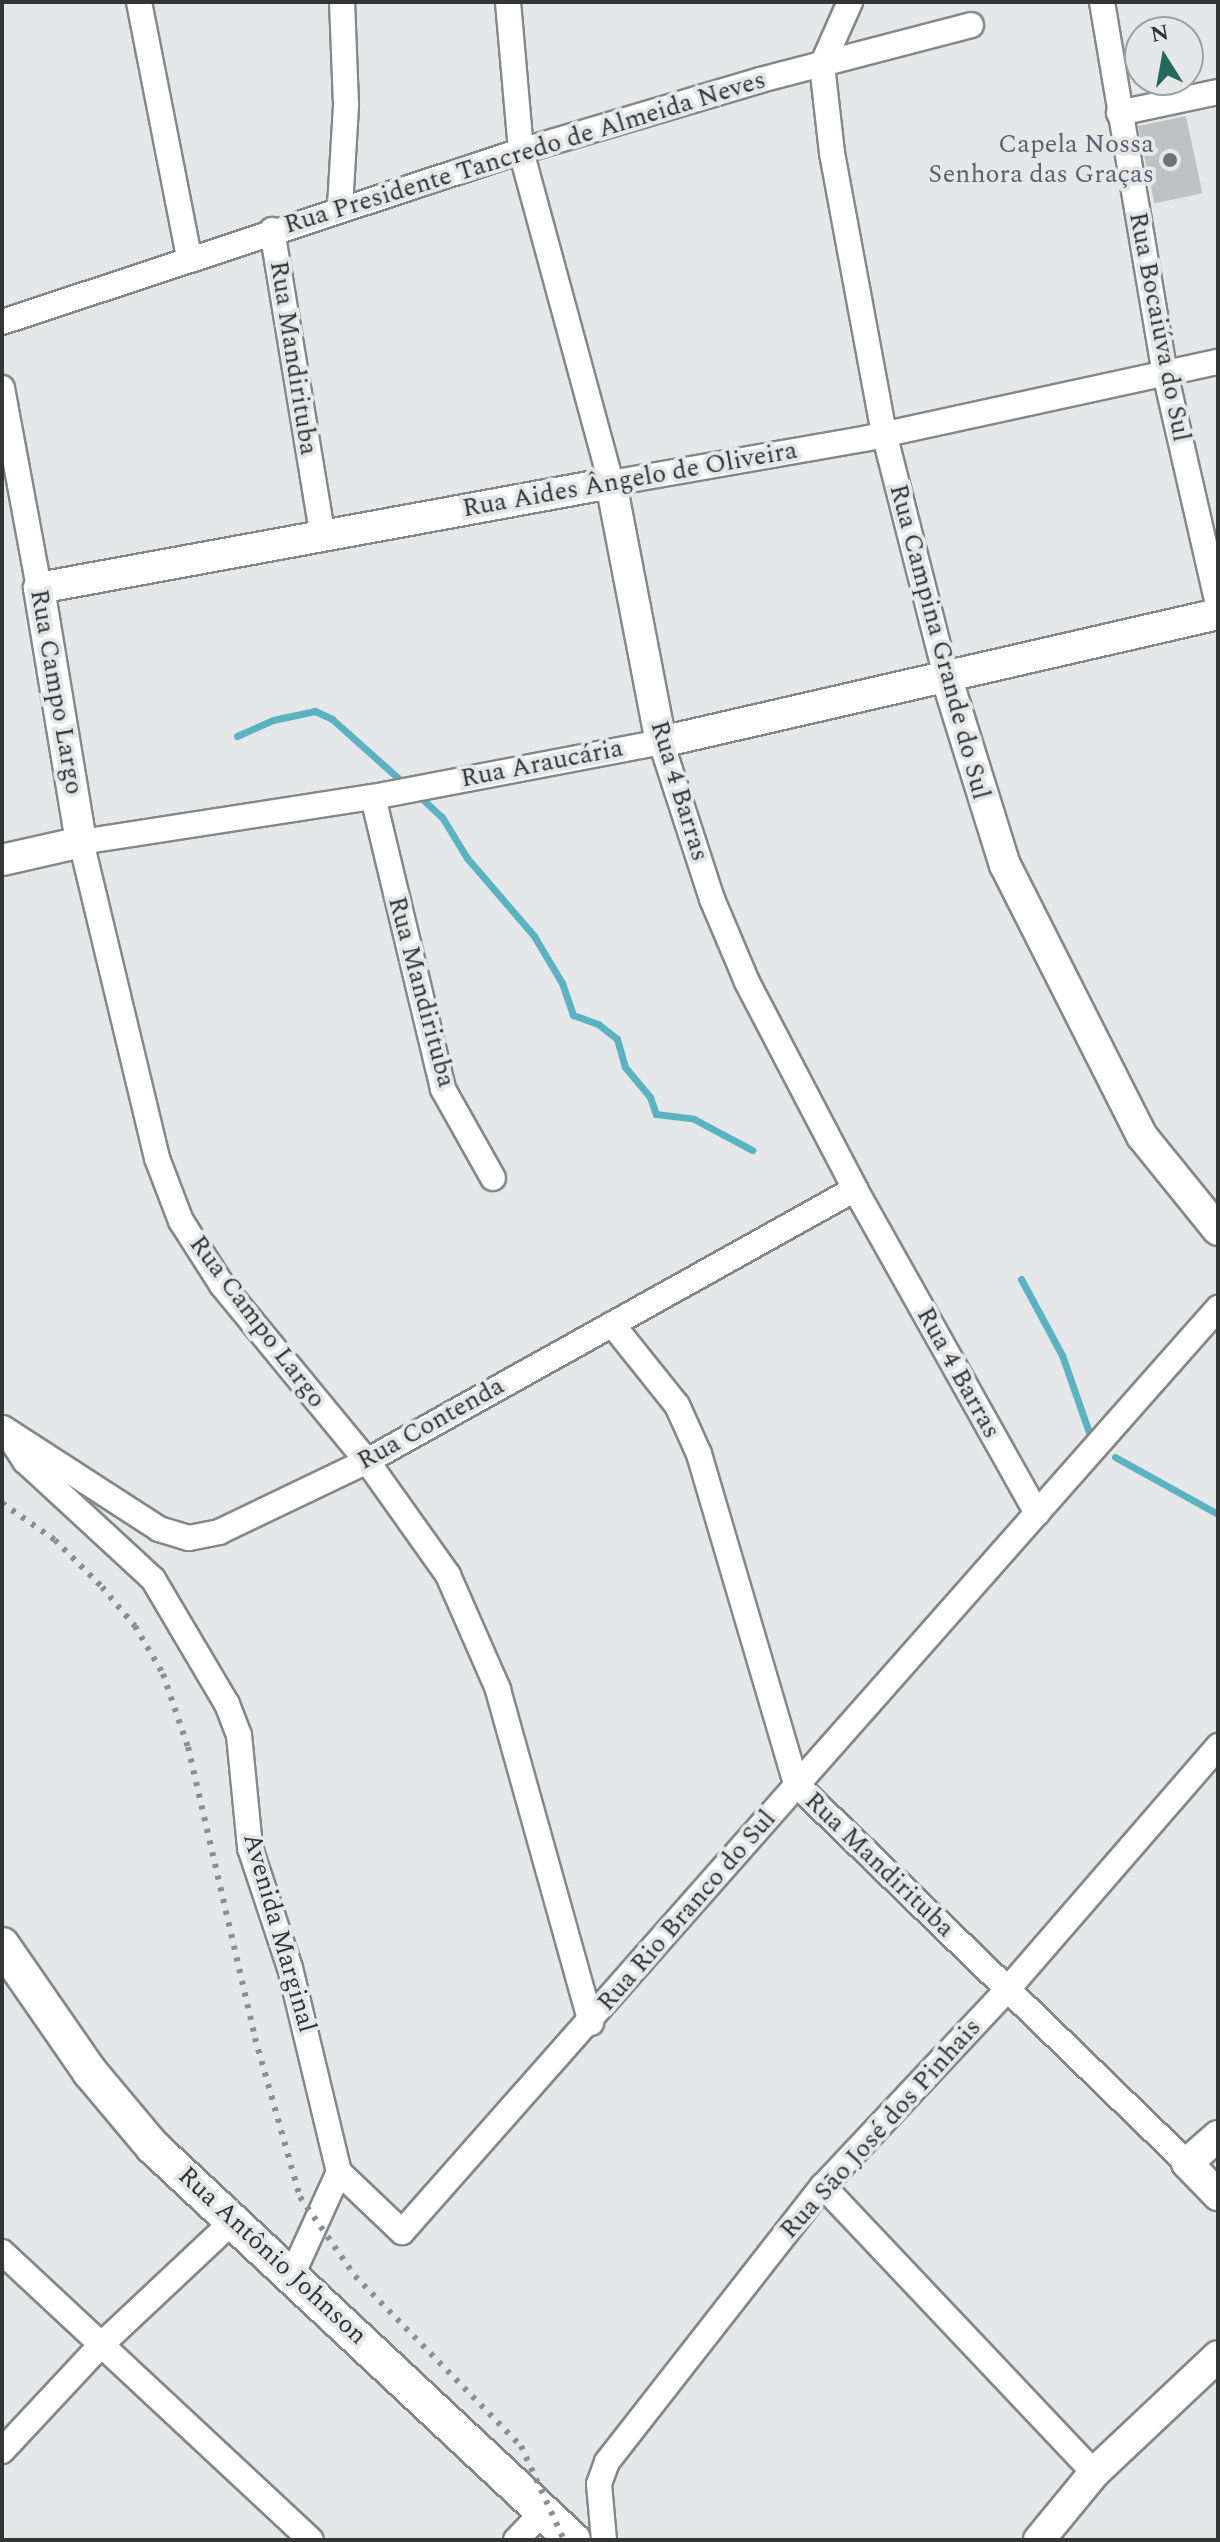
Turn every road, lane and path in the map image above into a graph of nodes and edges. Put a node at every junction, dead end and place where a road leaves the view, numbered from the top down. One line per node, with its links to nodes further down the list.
1 (139, 2): 13 (street)
2 (342, 2): 11 (street)
3 (508, 2): 10 (street, Rua 4 Barras)
4 (850, 2): 7 (street)
5 (1102, 2): 9 (street, Rua Bocaiúva do Sul)
6 (971, 25): 7 (street, Rua Presidente Tancredo de Almeida Neves)
7 (822, 65): 10 (street, Rua Presidente Tancredo de Almeida Neves); 18 (street, Rua Campina Grande do Sul)
8 (1218, 92): 9 (street)
9 (1119, 113): 16 (street, Rua Bocaiúva do Sul)
10 (521, 151): 11 (street, Rua Presidente Tancredo de Almeida Neves); 19 (street, Rua 4 Barras)
11 (340, 207): 12 (street, Rua Presidente Tancredo de Almeida Neves)
12 (272, 230): 13 (street, Rua Presidente Tancredo de Almeida Neves); 20 (street, Rua Mandirituba)
13 (189, 257): 14 (street, Rua Presidente Tancredo de Almeida Neves)
14 (2, 322)
15 (1218, 362): 16 (street, Rua Aides Ângelo de Oliveira)
16 (1165, 373): 18 (street, Rua Aides Ângelo de Oliveira); 22 (street, Rua Bocaiúva do Sul)
17 (2, 388): 21 (street, Rua Campo Largo)
18 (884, 433): 19 (street, Rua Aides Ângelo de Oliveira); 24 (street, Rua Campina Grande do Sul)
19 (611, 483): 20 (street, Rua Aides Ângelo de Oliveira); 25 (street, Rua 4 Barras)
20 (322, 533): 21 (street, Rua Aides Ângelo de Oliveira)
21 (39, 588): 27 (street, Rua Campo Largo)
22 (1218, 604)
23 (1218, 614): 24 (street, Rua Araucária)
24 (946, 676): 25 (street, Rua Araucária); 31 (street, Rua Campina Grande do Sul)
25 (661, 742): 26 (street, Rua Araucária); 30 (street, Rua 4 Barras)
26 (373, 797): 27 (street, Rua Araucária); 29 (street, Rua Mandirituba)
27 (81, 842): 28 (street, Rua Araucária); 35 (street, Rua Campo Largo)
28 (2, 860)
29 (493, 1178)
30 (855, 1189): 33 (street, Rua Contenda); 36 (street, Rua 4 Barras)
31 (1218, 1230)
32 (1218, 1308): 36 (street, Rua Rio Branco do Sul)
33 (612, 1324): 35 (street, Rua Contenda); 38 (street, Rua Mandirituba)
34 (2, 1427): 35 (street, Rua Contenda); 44 (street, Avenida Marginal)
35 (367, 1461): 41 (street, Rua Campo Largo)
36 (1037, 1513): 38 (street, Rua Rio Branco do Sul)
37 (1218, 1746): 40 (street, Rua São José dos Pinhais)
38 (796, 1784): 40 (street, Rua Mandirituba); 41 (street, Rua Rio Branco do Sul)
39 (2, 1945): 47 (main road, Rua Antônio Johnson)
40 (1007, 1990): 43 (street, Rua Mandirituba); 45 (street, Rua São José dos Pinhais)
41 (591, 2023): 44 (street, Rua Rio Branco do Sul)
42 (1218, 2136): 43 (street)
43 (1187, 2163): 46 (street, Rua Mandirituba)
44 (339, 2172): 49 (street)
45 (823, 2186): 53 (street); 58 (street, Rua São José dos Pinhais)
46 (1218, 2195)
47 (234, 2220): 49 (main road, Rua Antônio Johnson); 50 (street)
48 (2, 2252): 50 (street)
49 (293, 2273): 54 (main road, Rua Antônio Johnson)
50 (101, 2345): 52 (street); 55 (street)
51 (1218, 2356): 53 (street)
52 (2, 2451)
53 (1094, 2473): 59 (street)
54 (543, 2512): 56 (street); 57 (main road, Rua Antônio Johnson)
55 (311, 2540)
56 (516, 2540)
57 (573, 2540)
58 (604, 2540)
59 (1039, 2540)

